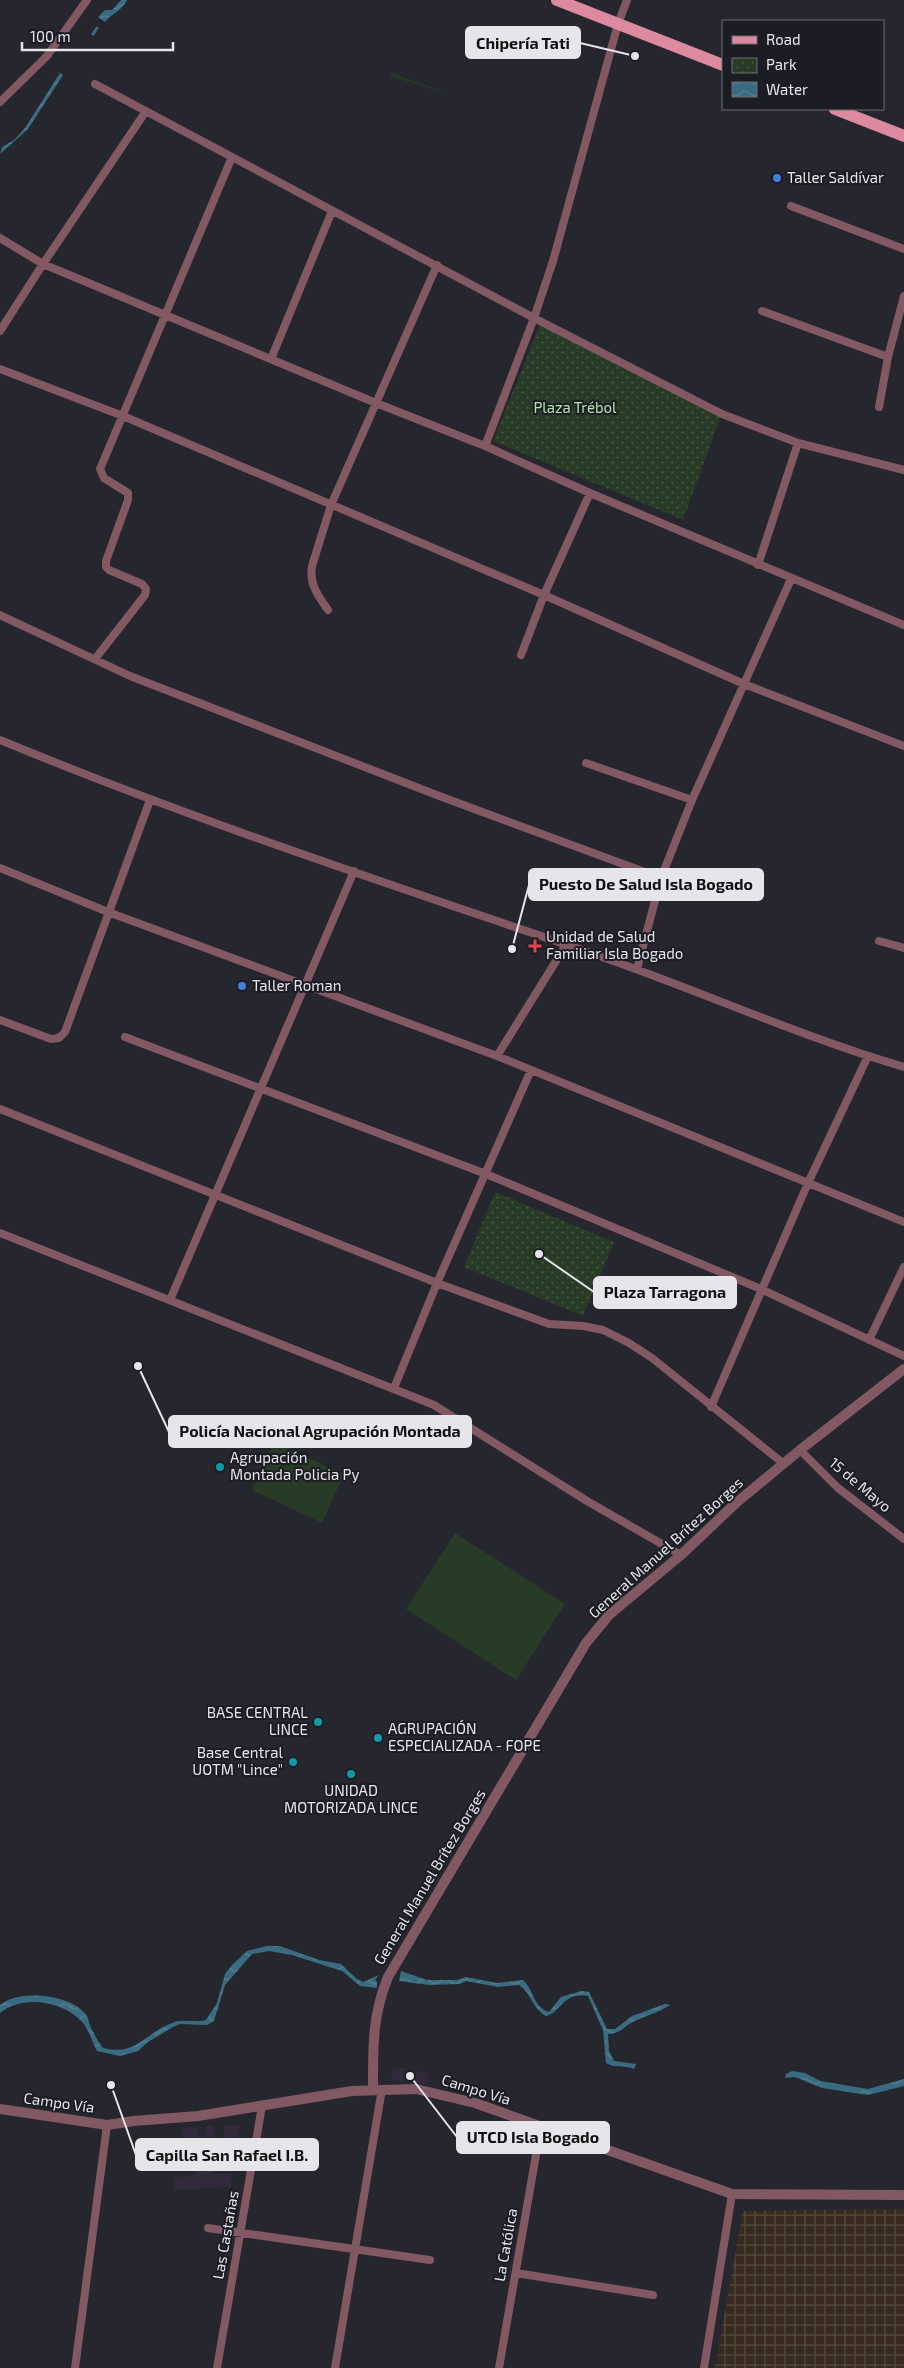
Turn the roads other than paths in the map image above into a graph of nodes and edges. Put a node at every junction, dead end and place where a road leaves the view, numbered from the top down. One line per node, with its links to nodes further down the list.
1 (87, 0): 7 (street)
2 (557, 0): 4 (main road)
3 (627, 0): 4 (street)
4 (618, 24): 5 (main road); 21 (street)
5 (722, 65)
6 (95, 84): 9 (street)
7 (0, 102)
8 (838, 110): 10 (main road)
9 (146, 111): 11 (street); 16 (street)
10 (904, 136)
11 (232, 157): 13 (street); 20 (street)
12 (790, 206): 15 (street)
13 (332, 212): 17 (street); 24 (street)
14 (0, 238): 16 (street)
15 (904, 249)
16 (43, 264): 20 (street); 22 (street)
17 (437, 265): 21 (street); 26 (street)
18 (904, 301): 23 (street)
19 (762, 311): 23 (street)
20 (166, 316): 24 (street); 28 (street)
21 (534, 318): 29 (street); 30 (street)
22 (0, 332)
23 (888, 356): 27 (street)
24 (270, 359): 26 (street)
25 (0, 369): 28 (street)
26 (376, 403): 30 (street); 33 (street)
27 (879, 407)
28 (123, 416): 33 (street); 41 (street)
29 (798, 443): 31 (street); 34 (street)
30 (485, 446): 32 (street)
31 (904, 470)
32 (590, 493): 34 (street); 36 (street)
33 (331, 505): 36 (street); 37 (street)
34 (758, 565): 35 (street)
35 (791, 578): 39 (street); 42 (street)
36 (544, 595): 40 (street); 42 (street)
37 (328, 610)
38 (0, 615): 41 (street)
39 (904, 625)
40 (521, 655)
41 (95, 659): 50 (street)
42 (744, 684): 44 (street); 47 (street)
43 (0, 740): 46 (street)
44 (904, 746)
45 (586, 763): 47 (street)
46 (150, 800): 49 (street); 51 (street)
47 (692, 800): 50 (street)
48 (0, 868): 51 (street)
49 (354, 871): 53 (street); 56 (street)
50 (661, 878): 55 (street)
51 (108, 912): 56 (street); 57 (street)
52 (879, 941): 54 (street)
53 (566, 945): 55 (street); 59 (street)
54 (904, 948)
55 (637, 969): 60 (street)
56 (304, 985): 59 (street); 63 (street)
57 (0, 1020)
58 (125, 1037): 63 (street)
59 (497, 1056): 62 (street)
60 (868, 1056): 61 (street); 66 (street)
61 (904, 1067)
62 (531, 1070): 65 (street); 66 (street)
63 (262, 1088): 65 (street); 67 (street)
64 (0, 1110): 67 (street)
65 (486, 1174): 71 (street); 72 (street)
66 (808, 1183): 68 (street); 72 (street)
67 (215, 1194): 71 (street); 73 (street)
68 (904, 1222)
69 (0, 1233): 73 (street)
70 (904, 1268): 74 (street)
71 (437, 1283): 77 (street); 78 (street)
72 (761, 1289): 74 (street); 78 (street)
73 (170, 1300): 77 (street)
74 (869, 1340): 75 (street)
75 (904, 1356)
76 (904, 1369): 79 (street, General Manuel Brítez Borges)
77 (394, 1388): 82 (street)
78 (711, 1407): 80 (street)
79 (800, 1450): 80 (street, General Manuel Brítez Borges); 81 (street, 15 de Mayo)
80 (784, 1464): 82 (street, General Manuel Brítez Borges)
81 (904, 1539)
82 (681, 1555): 83 (street, General Manuel Brítez Borges)
83 (378, 2089): 84 (street, Campo Vía); 87 (street, Campo Vía); 92 (street)
84 (262, 2106): 86 (street, Campo Vía); 91 (street, Las Castañas)
85 (0, 2109): 86 (street, Campo Vía)
86 (107, 2125): 96 (street)
87 (541, 2126): 88 (street, Campo Vía); 94 (street, La Católica)
88 (732, 2194): 89 (street, Campo Vía); 100 (street)
89 (904, 2195)
90 (208, 2228): 91 (street)
91 (240, 2232): 92 (street); 97 (street, Las Castañas)
92 (355, 2249): 93 (street); 98 (street)
93 (430, 2260)
94 (516, 2273): 95 (street); 99 (street, La Católica)
95 (653, 2295)
96 (74, 2368)
97 (217, 2368)
98 (336, 2368)
99 (499, 2368)
100 (704, 2368)

